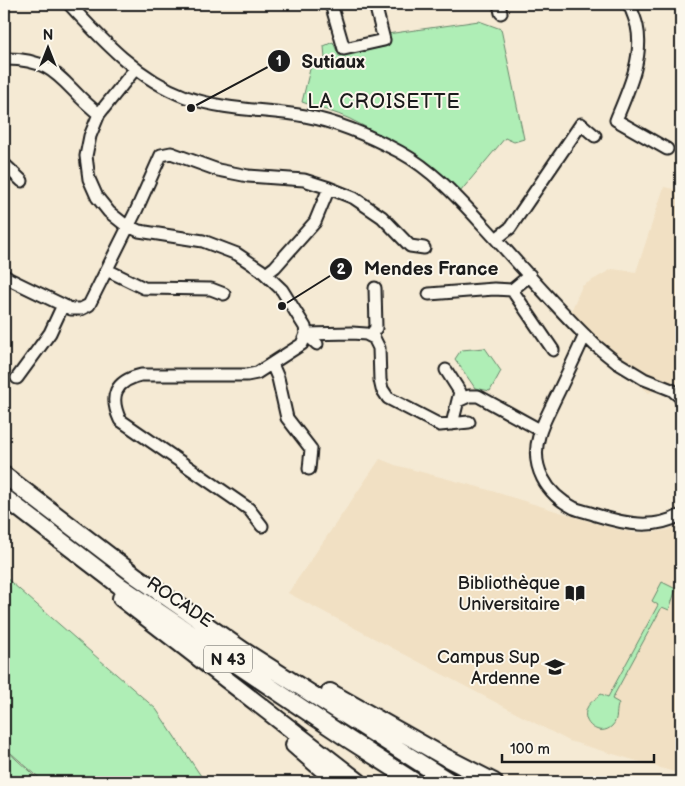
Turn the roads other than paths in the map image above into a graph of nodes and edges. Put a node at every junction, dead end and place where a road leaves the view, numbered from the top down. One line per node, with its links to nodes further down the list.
1 (70, 4): 6 (street)
2 (331, 4): 3 (street)
3 (375, 4)
4 (629, 4): 9 (street)
5 (4, 59): 7 (street)
6 (135, 69): 7 (street); 14 (street)
7 (99, 114): 13 (street)
8 (595, 136): 14 (street)
9 (667, 150)
10 (4, 164): 11 (street)
11 (22, 181)
12 (329, 188): 13 (street); 15 (street); 17 (street)
13 (128, 226): 16 (street); 17 (street)
14 (496, 239): 19 (street)
15 (424, 248)
16 (107, 270): 22 (street); 24 (street)
17 (266, 274): 25 (street)
18 (4, 275): 24 (street)
19 (530, 275): 21 (street); 26 (street)
20 (375, 288): 27 (street)
21 (512, 290): 23 (street); 29 (street)
22 (224, 294)
23 (429, 294)
24 (62, 305): 32 (street)
25 (306, 334): 27 (street); 28 (street); 30 (street)
26 (585, 335): 33 (street); 37 (street)
27 (370, 336): 36 (street)
28 (317, 344)
29 (553, 350)
30 (272, 364): 39 (street); 44 (street)
31 (446, 370): 34 (street)
32 (16, 378)
33 (681, 398)
34 (458, 401): 36 (street); 37 (street)
35 (469, 422): 36 (street)
36 (452, 424)
37 (540, 430): 43 (street)
38 (4, 467): 42 (highway)
39 (309, 469)
40 (4, 475): 42 (highway, N 43)
41 (4, 497): 45 (highway, ROCADE / N 43)
42 (33, 499): 47 (highway, N 43)
43 (681, 516)
44 (262, 526)
45 (45, 530): 46 (highway); 50 (highway, ROCADE / N 43)
46 (154, 624): 48 (highway); 49 (highway)
47 (244, 651): 51 (highway, N 43); 52 (highway, N 43)
48 (337, 782)
49 (359, 782)
50 (415, 782)
51 (450, 782)
52 (494, 782)

